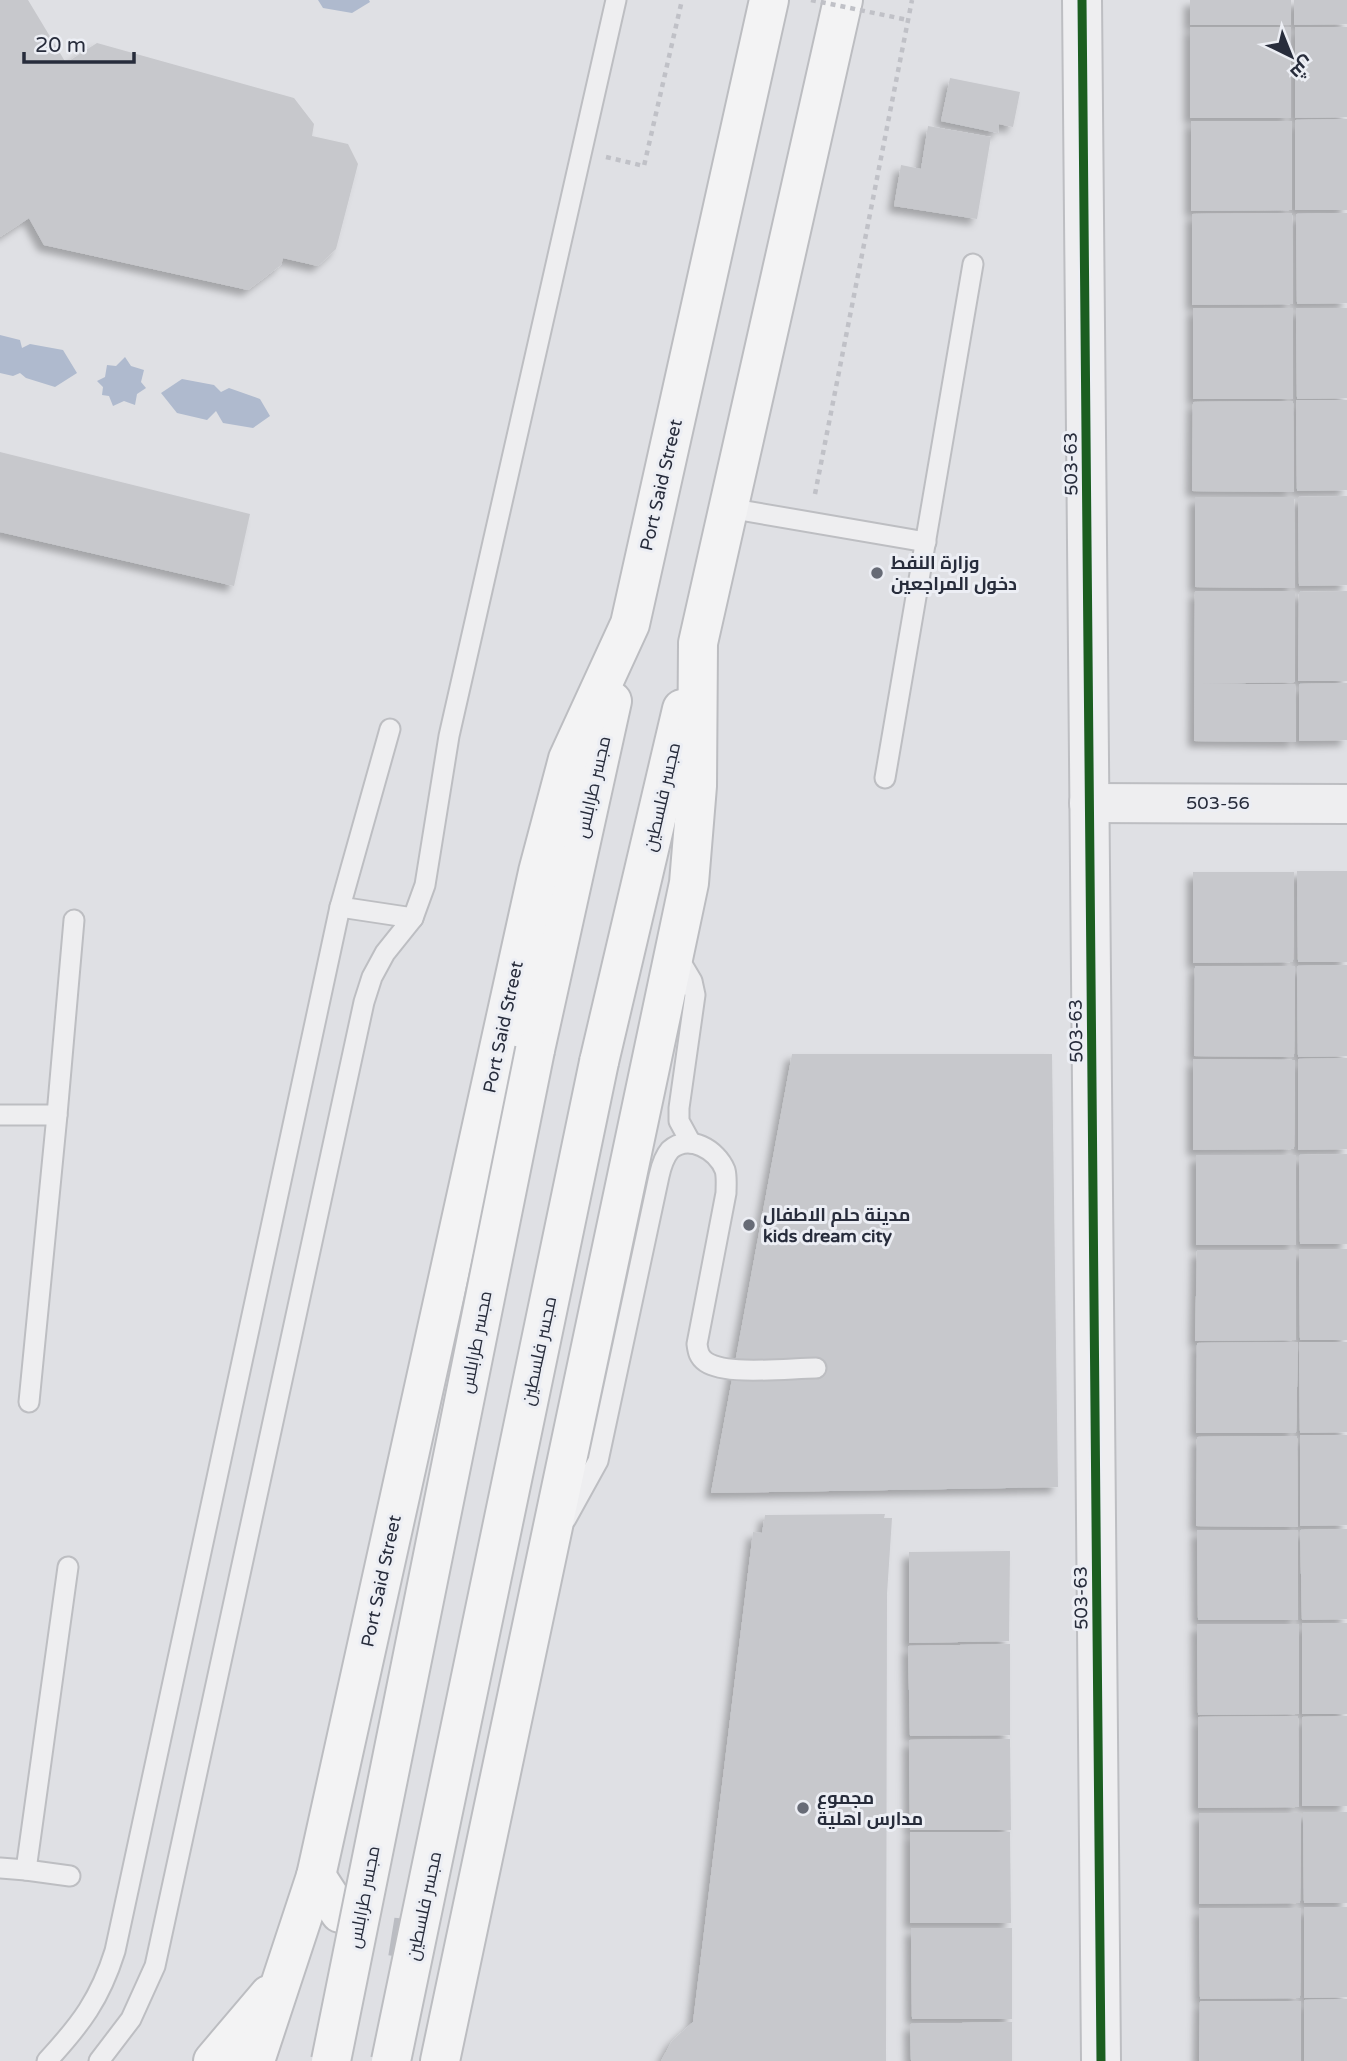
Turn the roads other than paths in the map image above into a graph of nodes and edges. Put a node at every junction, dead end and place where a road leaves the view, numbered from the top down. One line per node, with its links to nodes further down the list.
1 (616, 0): 15 (lane)
2 (769, 0): 8 (main road, Port Said Street)
3 (843, 0): 6 (main road)
4 (1082, 0): 12 (street, 503-63)
5 (973, 264): 7 (lane)
6 (728, 508): 7 (lane); 9 (main road)
7 (926, 542): 11 (lane)
8 (630, 624): 28 (main road, Port Said Street); 37 (main road, مجسر طرابلس, bridge)
9 (698, 643): 17 (main road); 38 (main road, مجسر فلسطين, bridge)
10 (390, 729): 14 (lane)
11 (885, 778)
12 (1090, 803): 13 (street, 503-56); 40 (street, 503-63)
13 (1347, 804)
14 (340, 907): 15 (lane); 33 (lane)
15 (413, 918): 34 (lane)
16 (74, 920): 19 (lane)
17 (675, 953): 20 (lane); 23 (main road)
18 (0, 1115): 19 (lane)
19 (57, 1115): 22 (lane)
20 (691, 1143): 21 (lane); 23 (lane)
21 (816, 1368)
22 (29, 1402)
23 (547, 1558): 30 (main road)
24 (68, 1567): 26 (lane)
25 (0, 1868): 26 (lane)
26 (26, 1870): 27 (lane)
27 (71, 1876)
28 (316, 1876): 29 (main road); 32 (main road, Port Said Street)
29 (340, 1913)
30 (471, 1916): 31 (main road); 39 (main road)
31 (432, 1937)
32 (282, 1980): 35 (main road); 36 (main road, Port Said Street)
33 (47, 2061)
34 (99, 2061)
35 (213, 2061)
36 (255, 2061)
37 (331, 2061)
38 (391, 2061)
39 (440, 2061)
40 (1101, 2061)

